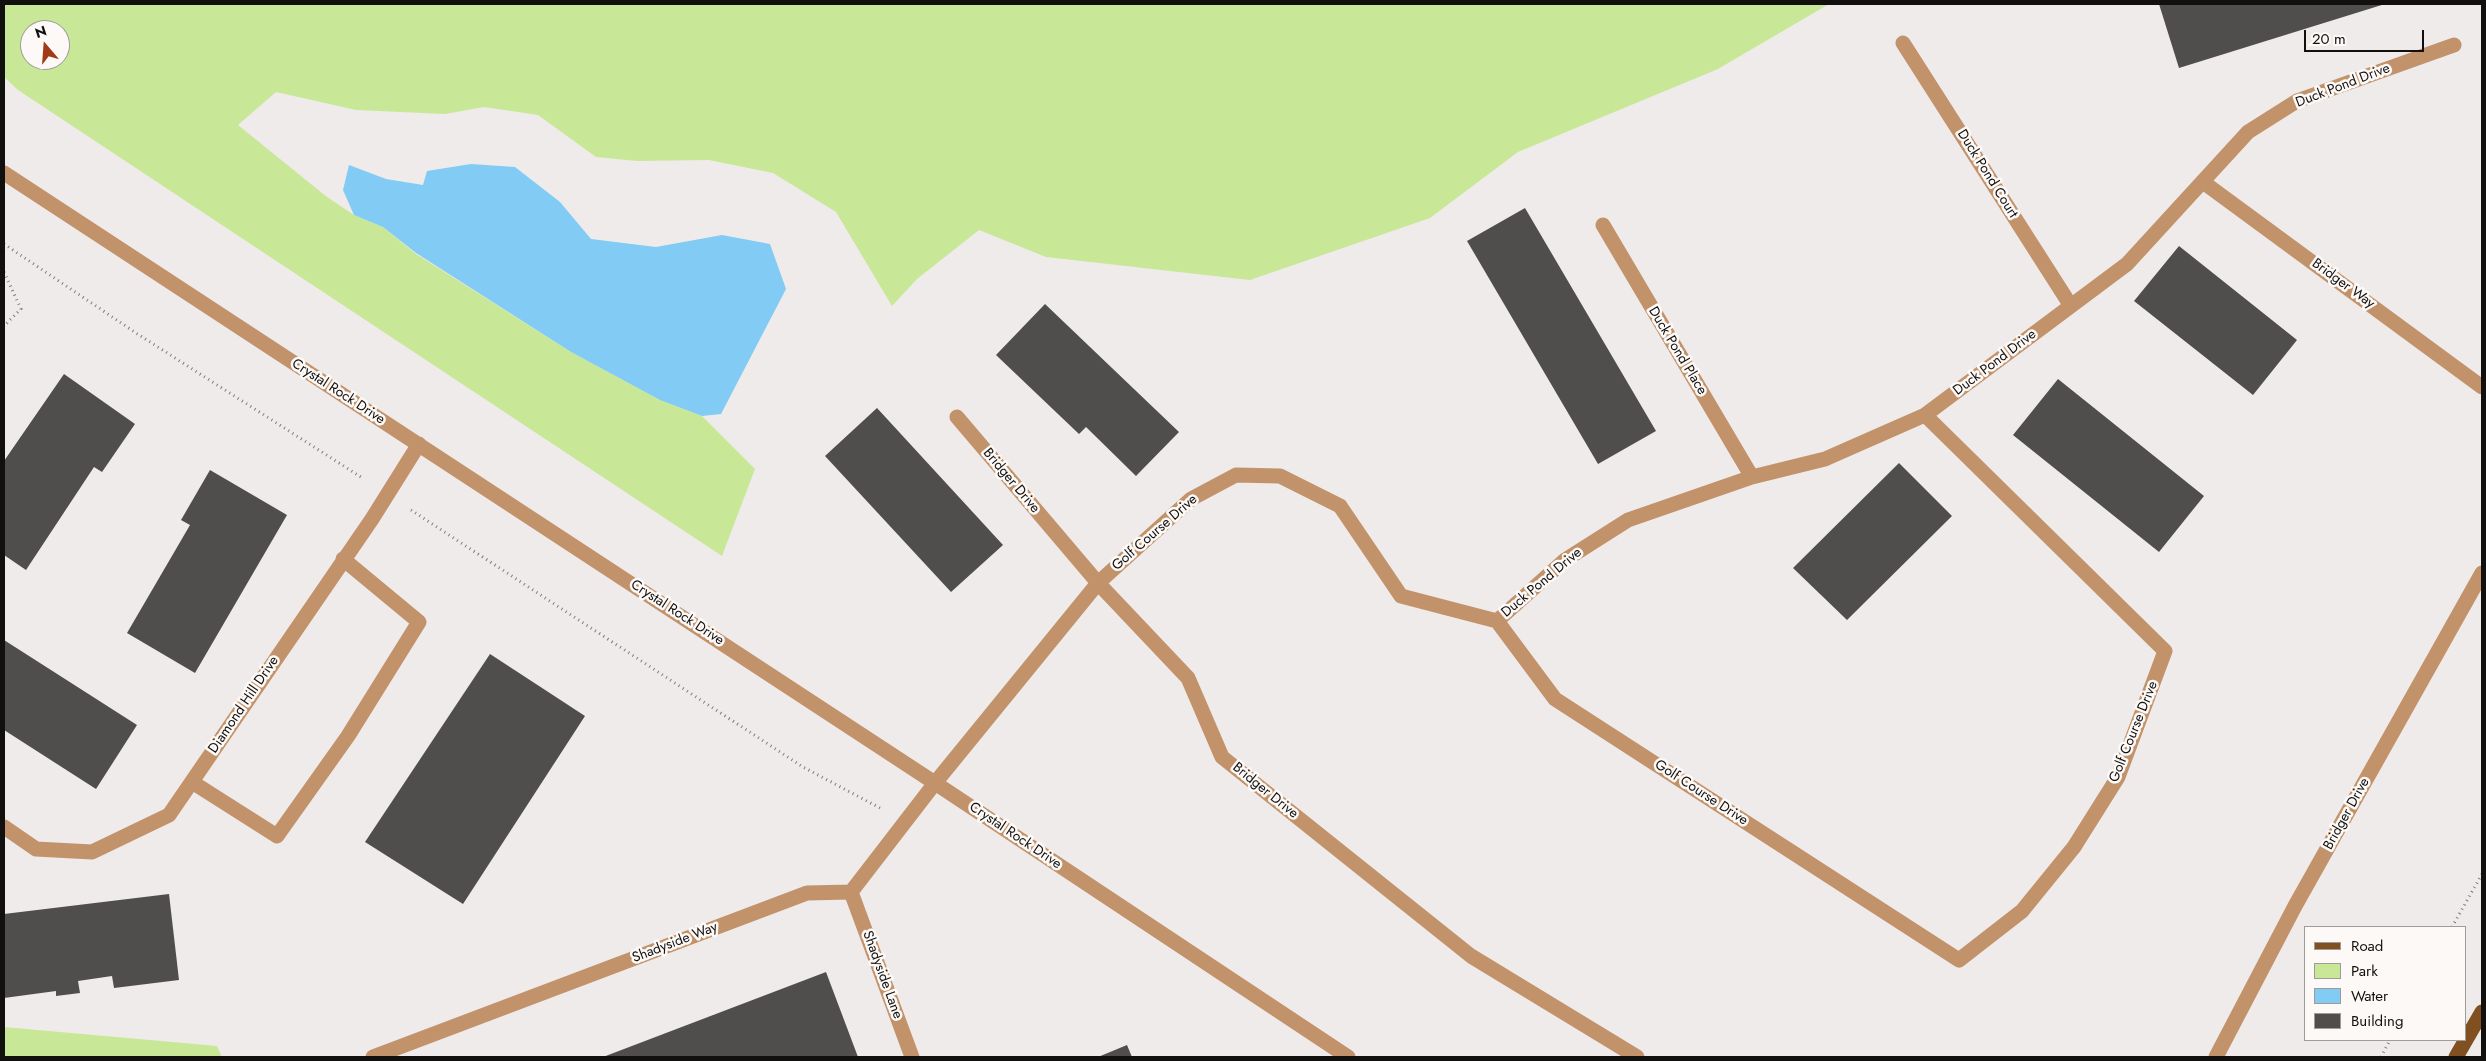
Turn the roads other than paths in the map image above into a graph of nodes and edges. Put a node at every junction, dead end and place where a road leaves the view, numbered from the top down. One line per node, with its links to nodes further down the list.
1 (1903, 43): 6 (street, Duck Pond Court)
2 (2454, 45): 4 (street, Duck Pond Drive)
3 (4, 173): 10 (street, Crystal Rock Drive)
4 (2203, 182): 6 (street, Duck Pond Drive); 7 (street, Bridger Way)
5 (1603, 225): 11 (street, Duck Pond Place)
6 (2070, 306): 8 (street, Duck Pond Drive)
7 (2482, 387)
8 (1925, 415): 11 (street, Duck Pond Drive); 15 (street, Golf Course Drive)
9 (957, 418): 14 (street, Bridger Drive)
10 (419, 444): 12 (street, Diamond Hill Drive); 17 (street, Crystal Rock Drive)
11 (1752, 477): 15 (street, Duck Pond Drive)
12 (344, 560): 16 (street, Diamond Hill Drive); 16 (street)
13 (2482, 573): 27 (street, Bridger Drive)
14 (1098, 583): 15 (street, Golf Course Drive); 17 (street, Golf Course Drive); 26 (street, Bridger Drive)
15 (1497, 620)
16 (192, 782): 18 (street, Diamond Hill Drive)
17 (935, 783): 19 (street); 25 (street, Crystal Rock Drive)
18 (4, 827)
19 (851, 892): 23 (street, Shadyside Way); 24 (street, Shadyside Lane)
20 (2482, 1012): 21 (main road)
21 (2466, 1040)
22 (2465, 1041): 28 (main road)
23 (373, 1057)
24 (912, 1057)
25 (1348, 1057)
26 (1637, 1057)
27 (2216, 1057)
28 (2456, 1057)

